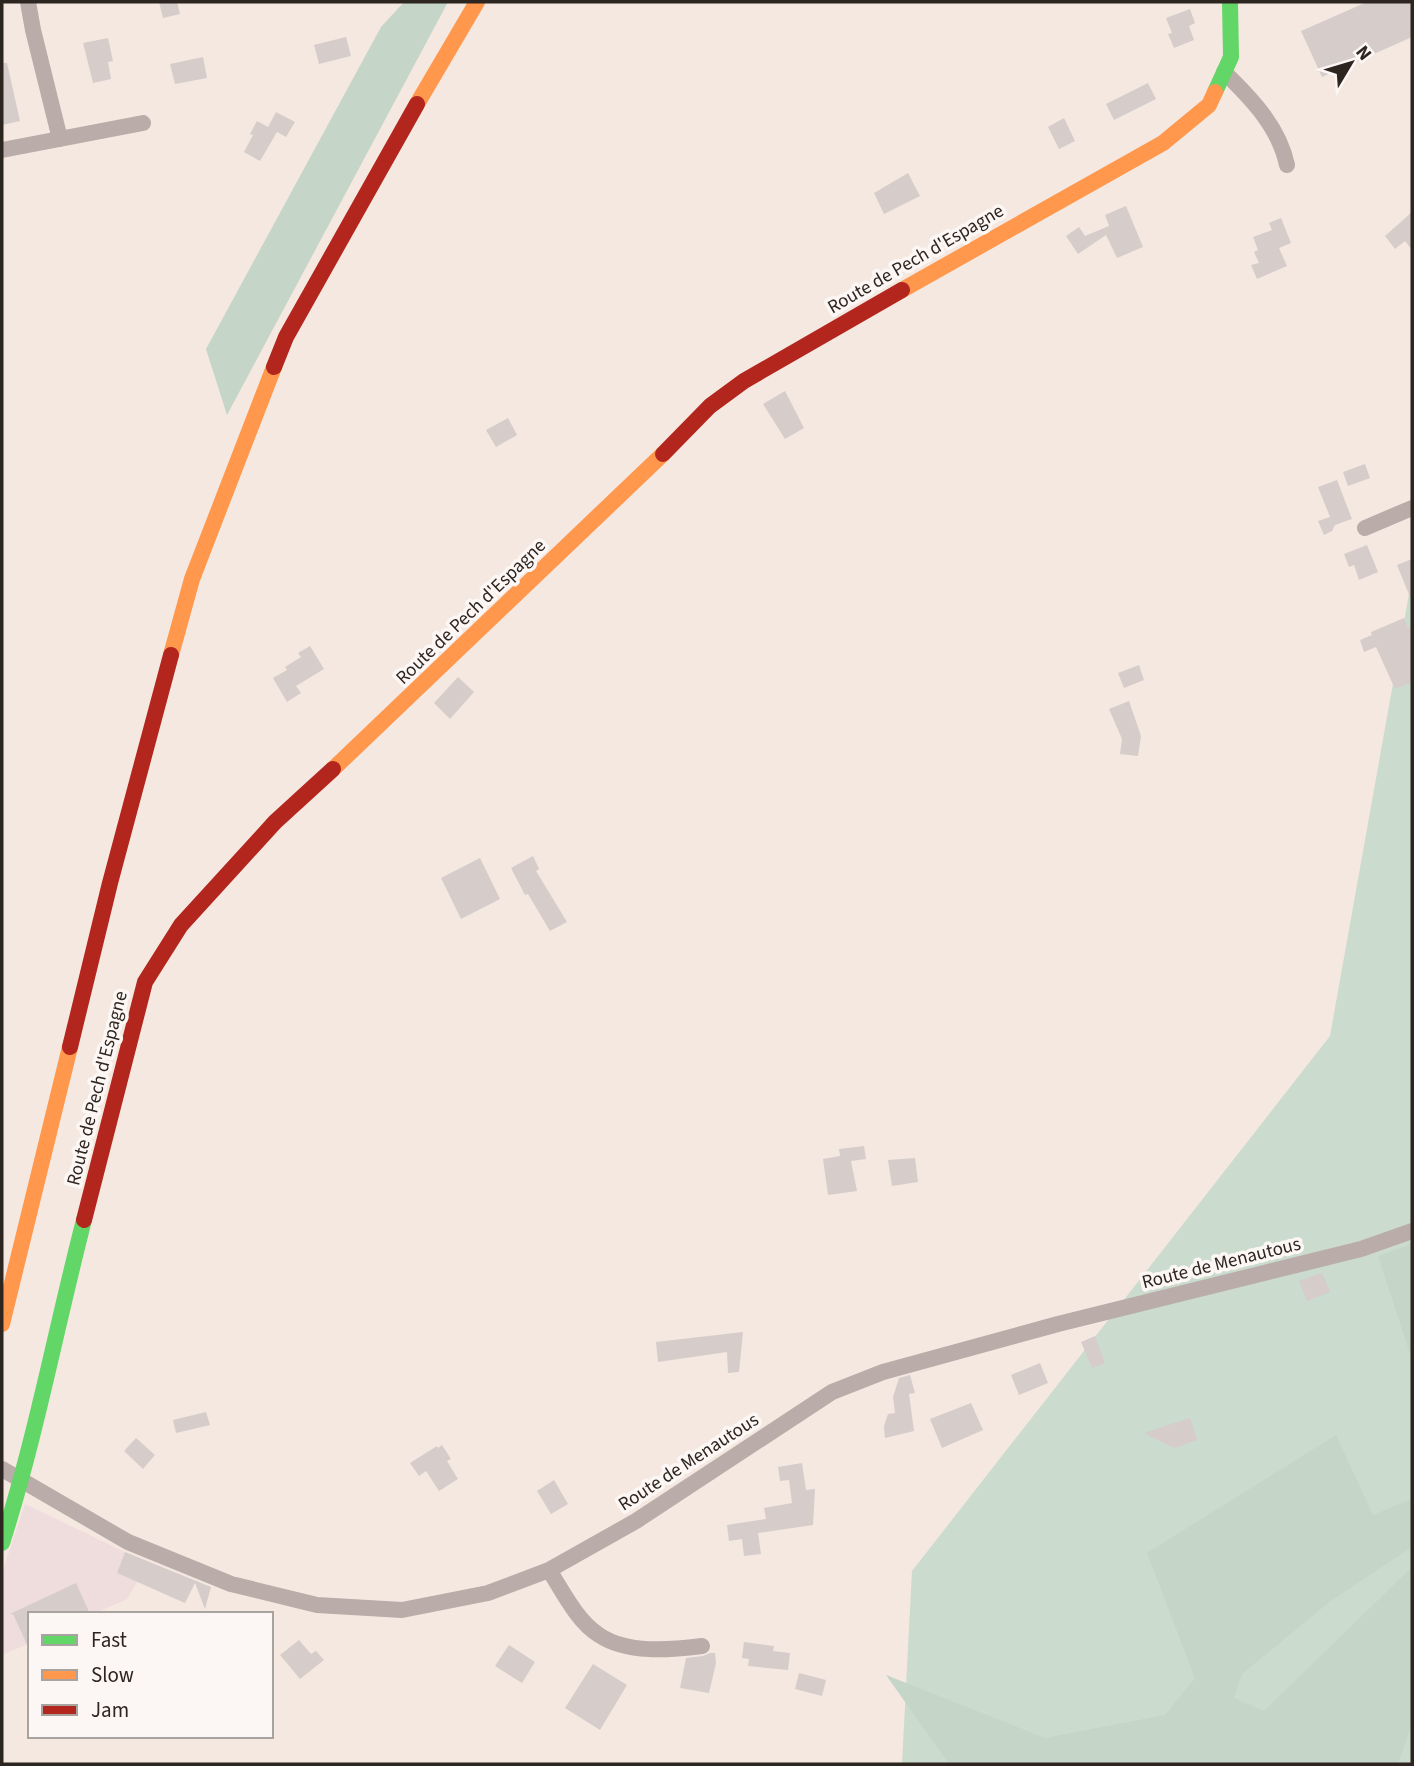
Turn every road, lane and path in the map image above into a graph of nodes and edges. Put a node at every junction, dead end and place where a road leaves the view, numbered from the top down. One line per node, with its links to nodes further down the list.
1 (28, 2): 6 (street)
2 (477, 2): 12 (street)
3 (1230, 2): 4 (street, Route de Pech d'Espagne)
4 (1224, 72): 8 (street); 14 (street, Route de Pech d'Espagne)
5 (143, 123): 6 (street)
6 (60, 139): 7 (street)
7 (2, 150)
8 (1287, 165)
9 (1412, 508): 10 (street)
10 (1365, 528)
11 (1412, 1231): 16 (street, Route de Menautous)
12 (2, 1324)
13 (2, 1469): 14 (street, Route de Menautous)
14 (22, 1480): 15 (street, Route de Pech d'Espagne); 16 (street, Route de Menautous)
15 (2, 1543)
16 (549, 1570): 17 (street)
17 (702, 1646)

